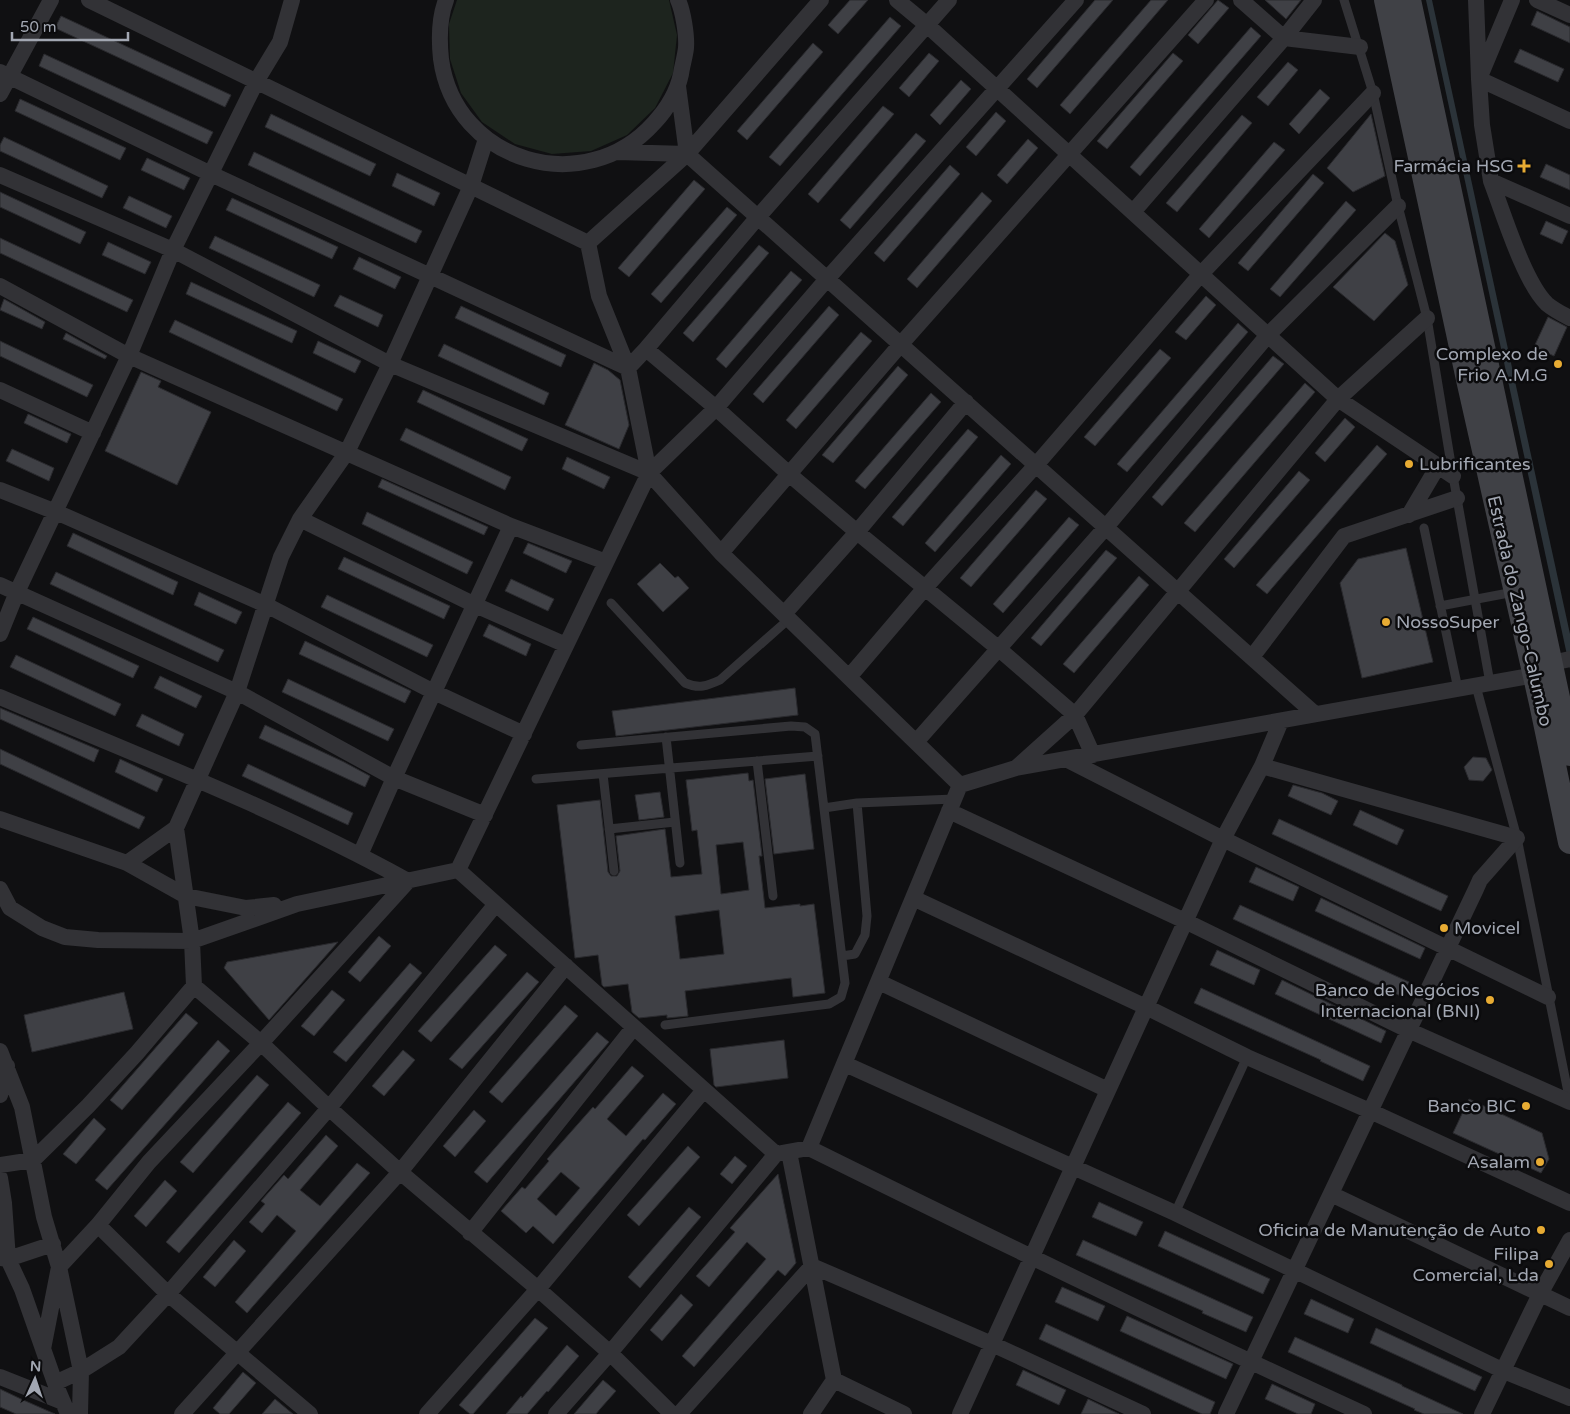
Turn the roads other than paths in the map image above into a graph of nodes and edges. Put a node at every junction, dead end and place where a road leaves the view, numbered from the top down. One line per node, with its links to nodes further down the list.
1 (51, 0): 23 (street)
2 (89, 0): 25 (street)
3 (292, 0): 25 (street)
4 (446, 0): 31 (street)
5 (678, 0): 26 (street)
6 (821, 0): 33 (street)
7 (897, 0): 20 (street)
8 (949, 0): 20 (street)
9 (1076, 0): 27 (street)
10 (1206, 0): 34 (street)
11 (1241, 0): 21 (street)
12 (1314, 0): 21 (street)
13 (1344, 0): 22 (lane)
14 (1386, 0): 82 (main road, Estrada do Zango-Calumbo)
15 (1409, 0): 94 (main road, Estrada do Zango-Calumbo)
16 (1476, 0): 24 (street)
17 (1512, 0): 24 (street)
18 (1536, 0): 19 (street)
19 (1570, 15)
20 (927, 24): 27 (street); 42 (street)
21 (1284, 38): 22 (street); 40 (street)
22 (1360, 47): 28 (lane)
23 (4, 74): 29 (street); 35 (street)
24 (1479, 79): 30 (street); 37 (street)
25 (257, 80): 35 (street); 38 (street)
26 (678, 86): 32 (street); 33 (street)
27 (997, 89): 34 (street); 47 (street)
28 (1373, 92): 39 (lane); 45 (street)
29 (0, 94)
30 (1570, 121)
31 (486, 139): 32 (street); 38 (street)
32 (617, 152): 33 (street)
33 (688, 154): 42 (street); 43 (street)
34 (1069, 154): 40 (street); 52 (street)
35 (211, 174): 44 (street); 46 (street)
36 (0, 175): 44 (street)
37 (1491, 181): 41 (street); 50 (street)
38 (471, 186): 43 (street); 46 (street)
39 (1398, 206): 49 (lane); 51 (street)
40 (1132, 212): 45 (street)
41 (1570, 216)
42 (758, 217): 47 (street); 53 (street)
43 (588, 243): 56 (street)
44 (173, 250): 54 (street); 55 (street)
45 (1201, 274): 51 (street); 63 (street)
46 (429, 276): 55 (street); 56 (street)
47 (827, 279): 52 (street); 60 (street)
48 (0, 286): 54 (street)
49 (1427, 318): 58 (street); 67 (lane)
50 (1570, 318)
51 (1268, 335): 58 (street); 74 (street)
52 (901, 344): 59 (street); 66 (street)
53 (646, 349): 56 (street); 60 (street)
54 (129, 356): 61 (street); 62 (street)
55 (390, 364): 62 (street); 65 (street)
56 (628, 368): 65 (street)
57 (0, 390): 61 (street)
58 (1338, 399): 64 (street); 81 (street)
59 (966, 402): 63 (street); 76 (street)
60 (716, 408): 65 (street); 66 (street)
61 (93, 433): 70 (street)
62 (346, 452): 72 (street); 73 (street)
63 (1036, 465): 74 (street); 80 (street)
64 (1438, 466): 67 (street); 71 (street)
65 (649, 473): 77 (street); 78 (street)
66 (789, 474): 76 (street); 77 (street)
67 (1453, 476): 69 (lane)
68 (0, 490): 70 (street)
69 (1457, 498): 71 (street); 84 (lane)
70 (56, 512): 83 (street); 86 (street)
71 (1409, 515): 93 (street)
72 (300, 519): 86 (street); 87 (street)
73 (511, 526): 78 (street); 87 (street)
74 (1106, 527): 81 (street); 92 (street)
75 (1424, 528): 88 (lane)
76 (857, 532): 80 (street); 89 (street)
77 (721, 553): 89 (street)
78 (606, 562): 91 (street)
79 (0, 585): 83 (street)
80 (924, 588): 92 (street); 95 (street)
81 (1177, 590): 93 (street); 102 (street)
82 (1516, 591): 84 (lane); 94 (main road, Estrada do Zango-Calumbo)
83 (18, 592): 90 (street); 98 (street)
84 (1475, 600): 88 (lane); 96 (lane)
85 (611, 603): 89 (lane)
86 (266, 605): 98 (street); 99 (street)
87 (475, 605): 91 (street); 99 (street)
88 (1440, 606): 97 (lane)
89 (787, 617): 95 (street)
90 (0, 634)
91 (566, 645): 104 (street)
92 (999, 649): 102 (street); 106 (street)
93 (1252, 656): 101 (street)
94 (1552, 666): 96 (street); 108 (main road, Estrada do Zango-Calumbo); 130 (main road, Estrada do Zango-Calumbo)
95 (849, 677): 106 (street)
96 (1483, 684): 97 (street); 128 (lane)
97 (1458, 689): 101 (street)
98 (237, 692): 117 (street); 119 (street)
99 (434, 692): 104 (street); 117 (street)
100 (0, 697): 119 (street)
101 (1315, 714): 103 (street)
102 (1075, 715): 109 (street); 115 (street)
103 (1281, 721): 109 (street); 113 (street)
104 (524, 734): 123 (street)
105 (666, 737): 107 (lane); 110 (lane); 114 (lane)
106 (916, 742): 120 (street)
107 (581, 745)
108 (1570, 754)
109 (1093, 755): 111 (street)
110 (818, 756): 112 (lane); 122 (lane)
111 (1066, 759): 115 (street); 129 (street)
112 (757, 761): 114 (lane); 139 (lane)
113 (1262, 766): 128 (street); 129 (street)
114 (669, 768): 116 (lane); 125 (lane)
115 (1016, 768): 120 (street)
116 (603, 774): 118 (lane); 127 (lane)
117 (394, 778): 123 (street); 131 (street)
118 (536, 779)
119 (198, 780): 126 (street); 131 (street)
120 (954, 798): 121 (lane); 140 (street); 143 (street)
121 (857, 803): 122 (lane); 146 (lane)
122 (824, 808): 146 (lane)
123 (485, 816): 134 (street)
124 (0, 819): 132 (street)
125 (676, 822): 127 (lane); 133 (lane)
126 (176, 828): 132 (street); 138 (street)
127 (610, 829): 135 (lane)
128 (1517, 838): 145 (street); 150 (lane)
129 (1223, 839): 143 (street); 145 (street)
130 (1570, 842)
131 (360, 855): 136 (street)
132 (127, 863): 138 (street)
133 (680, 863)
134 (458, 870): 136 (street); 142 (street)
135 (614, 871)
136 (408, 881): 141 (street); 155 (street)
137 (0, 889): 144 (street)
138 (186, 896): 141 (street); 144 (street)
139 (773, 896)
140 (913, 898): 148 (street); 151 (street)
141 (297, 904): 144 (street)
142 (496, 904): 147 (street); 164 (street)
143 (1185, 922): 151 (street); 154 (street)
144 (192, 941): 149 (street)
145 (1446, 948): 150 (street); 154 (street)
146 (842, 956): 152 (lane)
147 (566, 966): 153 (street); 171 (street)
148 (879, 982): 158 (street); 161 (street)
149 (194, 986): 155 (street); 168 (street)
150 (1548, 997): 163 (lane)
151 (1146, 1007): 157 (street); 161 (street)
152 (664, 1025)
153 (634, 1027): 160 (street); 177 (street)
154 (1408, 1030): 163 (street); 165 (street)
155 (261, 1043): 164 (street); 176 (street)
156 (0, 1050): 159 (street)
157 (1248, 1057): 165 (street); 175 (lane)
158 (845, 1064): 166 (street); 170 (street)
159 (7, 1066): 162 (street); 168 (street)
160 (704, 1090): 167 (street); 185 (street)
161 (1108, 1090): 170 (street)
162 (0, 1095)
163 (1570, 1102)
164 (328, 1108): 171 (street); 186 (street)
165 (1370, 1111): 173 (street); 174 (street)
166 (809, 1148): 167 (street); 181 (street)
167 (783, 1153): 182 (street); 192 (street)
168 (33, 1160): 169 (street); 179 (street)
169 (0, 1165)
170 (1072, 1168): 175 (street); 181 (street)
171 (400, 1172): 177 (street); 191 (street)
172 (0, 1178): 180 (street)
173 (1331, 1194): 184 (street); 187 (street)
174 (1570, 1203)
175 (1175, 1213): 184 (street)
176 (98, 1225): 183 (street); 186 (street)
177 (470, 1232): 185 (street)
178 (1570, 1240): 187 (street)
179 (53, 1244): 180 (street); 183 (street)
180 (4, 1258): 190 (street)
181 (1030, 1258): 189 (street); 193 (street)
182 (812, 1266): 189 (street); 197 (street); 207 (street)
183 (59, 1267): 190 (street); 194 (street)
184 (1294, 1271): 193 (street); 195 (street)
185 (538, 1289): 192 (street); 204 (street)
186 (168, 1294): 191 (street); 194 (street)
187 (1540, 1294): 188 (street); 195 (street)
188 (1570, 1308)
189 (992, 1344): 210 (street); 211 (street)
190 (43, 1349): 198 (street)
191 (238, 1352): 201 (street); 203 (street)
192 (610, 1353): 205 (street); 206 (street)
193 (1250, 1362): 212 (street); 213 (street)
194 (81, 1370): 198 (street); 202 (street)
195 (1504, 1371): 199 (street); 214 (street)
196 (0, 1377): 200 (street)
197 (834, 1380): 208 (street); 209 (street)
198 (55, 1383): 200 (street)
199 (1570, 1398)
200 (66, 1408)
201 (307, 1413)
202 (80, 1414)
203 (182, 1414)
204 (428, 1414)
205 (556, 1414)
206 (672, 1414)
207 (679, 1414)
208 (812, 1414)
209 (904, 1414)
210 (960, 1414)
211 (1143, 1414)
212 (1226, 1414)
213 (1364, 1414)
214 (1482, 1414)

